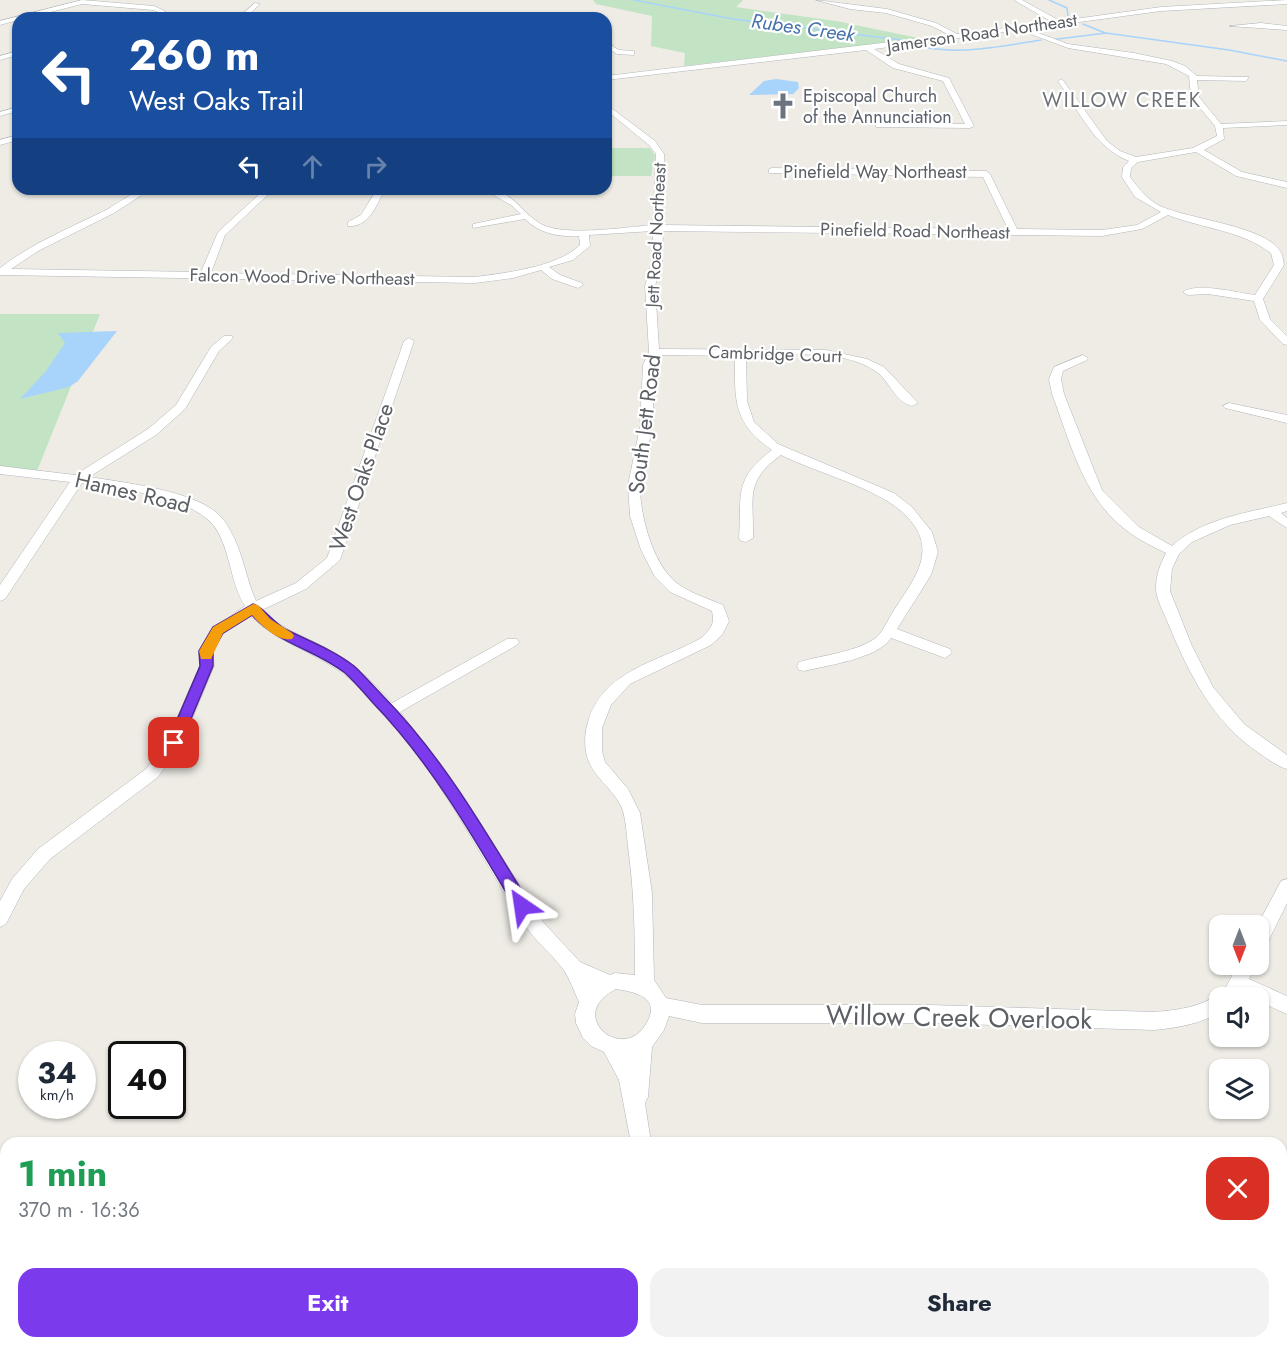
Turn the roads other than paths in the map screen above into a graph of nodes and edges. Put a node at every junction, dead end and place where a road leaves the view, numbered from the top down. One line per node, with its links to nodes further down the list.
1 (819, 0): 13 (street)
2 (1017, 0): 9 (street)
3 (1267, 1): 4 (street, Jamerson Road Northeast); 9 (street, Jamerson Road Northeast)
4 (1287, 2)
5 (256, 4): 8 (street)
6 (41, 12): 7 (street)
7 (162, 12)
8 (248, 12)
9 (1059, 22): 11 (street, Jamerson Road Northeast)
10 (1233, 26): 12 (street)
11 (1021, 28): 13 (street, Jamerson Road Northeast); 18 (street)
12 (1287, 28)
13 (957, 37): 14 (street, Jamerson Road Northeast)
14 (867, 48): 17 (street, Jamerson Road Northeast); 23 (street)
15 (612, 49): 16 (street)
16 (631, 53)
17 (612, 77)
18 (1194, 78): 19 (street); 24 (street)
19 (1246, 79)
20 (1062, 81): 26 (street)
21 (612, 111): 37 (street, Jett Road Northeast)
22 (1287, 123): 24 (street)
23 (879, 125)
24 (1219, 126): 25 (street)
25 (1197, 149): 26 (street); 28 (street)
26 (1135, 160): 33 (street)
27 (772, 171): 38 (street, Pinefield Way Northeast)
28 (1287, 185)
29 (138, 195): 42 (street)
30 (263, 195): 43 (street)
31 (378, 195): 35 (street)
32 (501, 195): 34 (street, Pinefield Road Northeast)
33 (1168, 212): 38 (street, Pinefield Road Northeast); 40 (street)
34 (526, 216): 36 (street); 39 (street, Pinefield Road Northeast)
35 (351, 224)
36 (476, 226)
37 (657, 228): 38 (street, Pinefield Road Northeast); 39 (street, Pinefield Road Northeast); 47 (street, Jett Road Northeast)
38 (1014, 232)
39 (584, 235): 41 (street, Falcon Wood Drive Northeast)
40 (1282, 253): 46 (street)
41 (543, 267): 43 (street, Falcon Wood Drive Northeast); 44 (street)
42 (0, 272): 43 (street, Falcon Wood Drive Northeast)
43 (205, 276)
44 (578, 285)
45 (1188, 292): 46 (street)
46 (1258, 299): 50 (street)
47 (652, 316): 51 (street, South Jett Road)
48 (228, 338): 59 (street)
49 (410, 341): 66 (street, West Oaks Place)
50 (1287, 342)
51 (654, 352): 52 (street, Cambridge Court); 76 (street, South Jett Road)
52 (740, 352): 54 (street, Cambridge Court); 57 (street)
53 (1080, 359): 64 (street)
54 (912, 403)
55 (1229, 405): 56 (street)
56 (1287, 418)
57 (780, 450): 63 (street); 67 (street)
58 (0, 470): 59 (street, Hames Road)
59 (79, 478): 65 (street); 66 (street, Hames Road)
60 (1287, 507): 61 (street)
61 (1272, 512): 62 (street); 64 (street)
62 (1287, 524)
63 (746, 538)
64 (1172, 551): 72 (street)
65 (0, 596)
66 (253, 608): 71 (street, Hames Road); 74 (street, West Oaks Place)
67 (888, 631): 69 (street); 70 (street)
68 (513, 642): 71 (street)
69 (945, 653)
70 (804, 666)
71 (390, 711): 77 (street, Hames Road)
72 (1287, 764)
73 (1287, 886): 75 (street)
74 (0, 919)
75 (1269, 921)
76 (643, 951): 78 (street); 79 (street, South Jett Road)
77 (573, 968): 78 (street, Hames Road); 81 (street, Hames Road)
78 (616, 982): 79 (street); 81 (street)
79 (654, 998): 84 (street, Willow Creek Overlook); 85 (street)
80 (1269, 1000): 82 (street)
81 (588, 1002): 86 (street)
82 (1287, 1005)
83 (1209, 1010): 84 (street, Willow Creek Overlook)
84 (694, 1014): 85 (street, Willow Creek Overlook)
85 (649, 1037): 86 (street); 87 (street)
86 (611, 1047): 87 (street)
87 (637, 1106): 88 (street)
88 (640, 1137)

